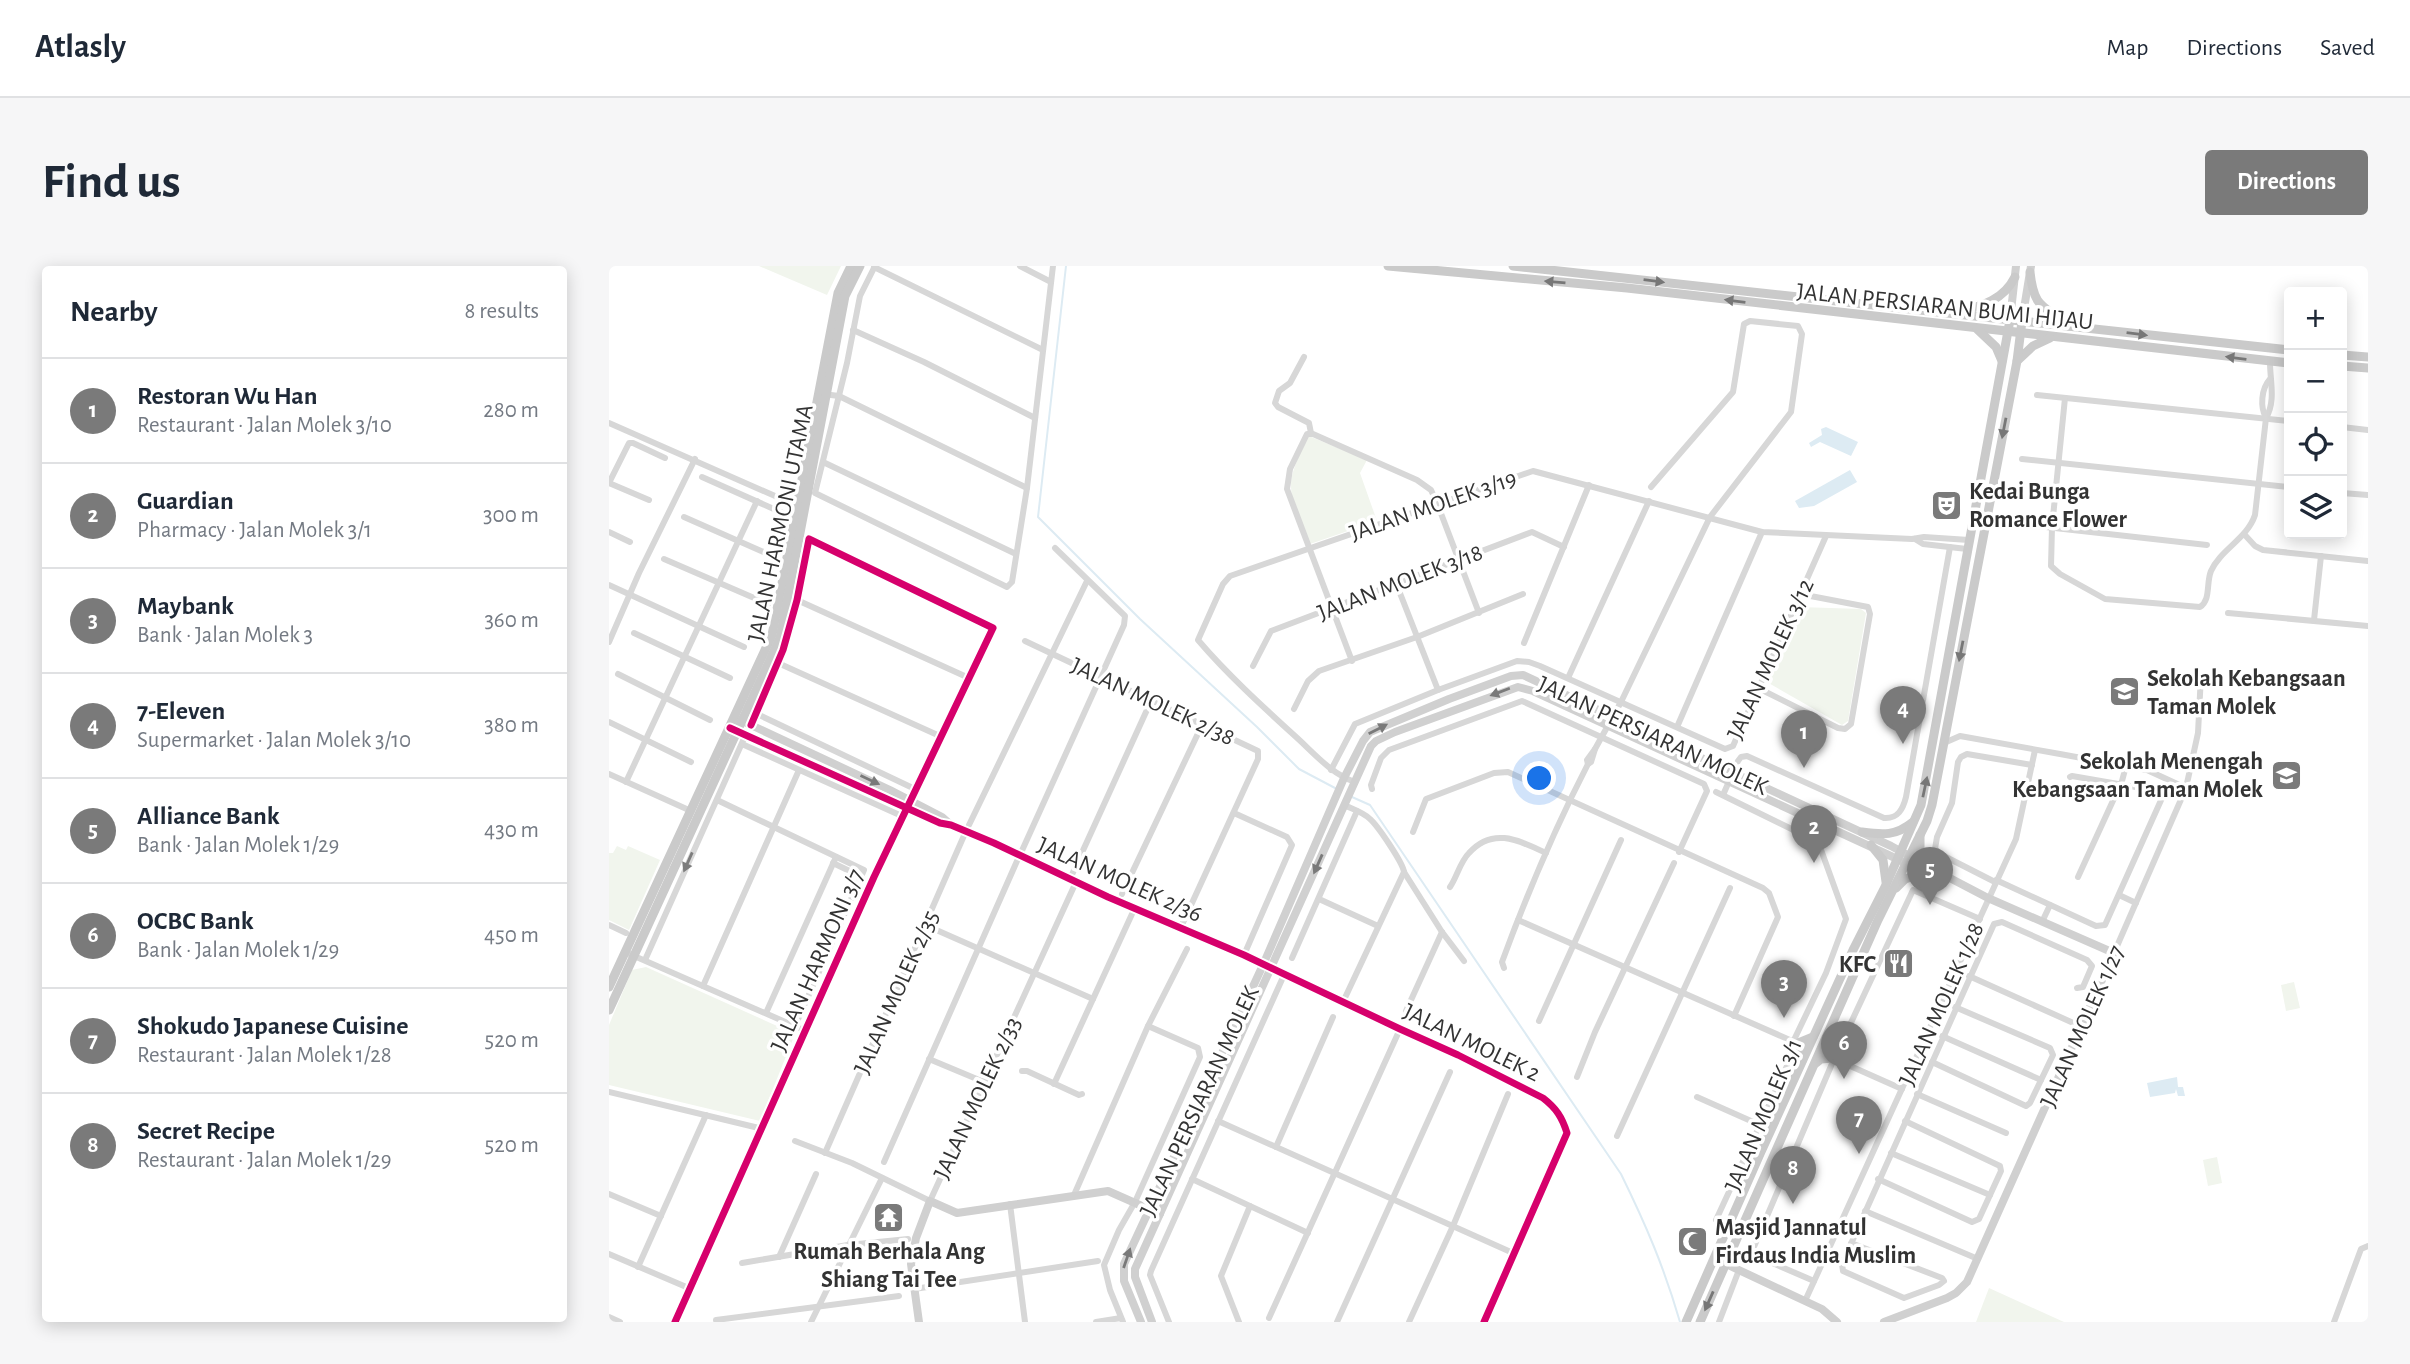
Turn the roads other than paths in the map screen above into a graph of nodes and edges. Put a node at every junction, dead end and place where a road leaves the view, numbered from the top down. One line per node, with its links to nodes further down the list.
1 (851, 266): 38 (main road, JALAN HARMONI UTAMA)
2 (860, 266): 38 (main road, JALAN HARMONI UTAMA)
3 (1020, 266): 11 (street)
4 (1053, 266): 11 (street)
5 (1388, 266): 14 (main road, JALAN PERSIARAN BUMI HIJAU, one-way to 5)
6 (1513, 266): 12 (main road, JALAN PERSIARAN BUMI HIJAU, one-way to 12)
7 (2016, 266): 10 (main road)
8 (874, 267): 21 (street); 26 (street)
9 (2030, 269): 18 (main road); 19 (main road)
10 (2015, 278): 16 (main road); 17 (main road)
11 (1051, 282): 26 (street)
12 (1699, 286): 13 (main road, JALAN PERSIARAN BUMI HIJAU); 14 (main road)
13 (1776, 294): 15 (main road); 16 (main road, JALAN PERSIARAN BUMI HIJAU)
14 (1696, 296): 15 (main road, JALAN PERSIARAN BUMI HIJAU, one-way to 14)
15 (1773, 306): 20 (main road, JALAN PERSIARAN BUMI HIJAU)
16 (1951, 315): 17 (main road, JALAN PERSIARAN BUMI HIJAU)
17 (2010, 320): 18 (main road, JALAN PERSIARAN BUMI HIJAU); 22 (main road)
18 (2022, 321): 19 (main road, JALAN PERSIARAN BUMI HIJAU); 23 (main road)
19 (2069, 326): 25 (main road, JALAN PERSIARAN BUMI HIJAU, one-way to 25)
20 (1975, 328): 22 (main road, JALAN PERSIARAN BUMI HIJAU); 34 (main road)
21 (853, 330): 38 (street); 41 (street)
22 (2008, 331): 23 (main road, JALAN PERSIARAN BUMI HIJAU); 34 (main road)
23 (2020, 333): 24 (main road, JALAN PERSIARAN BUMI HIJAU); 32 (main road)
24 (2055, 336): 32 (main road); 33 (main road, JALAN PERSIARAN BUMI HIJAU, one-way to 24)
25 (2234, 344): 27 (main road, JALAN PERSIARAN BUMI HIJAU); 33 (main road)
26 (1043, 350): 41 (street)
27 (2284, 350)
28 (2284, 352): 33 (main road)
29 (2347, 355): 31 (main road)
30 (1304, 357): 47 (street)
31 (2368, 357)
32 (2017, 361): 133 (main road, one-way to 133)
33 (2270, 362): 35 (main road, JALAN PERSIARAN BUMI HIJAU); 42 (street)
34 (2003, 363): 79 (main road)
35 (2284, 363)
36 (2347, 366): 37 (main road)
37 (2368, 368)
38 (828, 393): 51 (street); 59 (street); 66 (main road, JALAN HARMONI UTAMA)
39 (2037, 395): 40 (street)
40 (2065, 398): 42 (street); 52 (street)
41 (1035, 418): 59 (street)
42 (2266, 418): 43 (street); 55 (street)
43 (2284, 420)
44 (609, 423): 49 (street)
45 (2347, 428): 46 (street)
46 (2368, 430)
47 (1311, 433): 65 (street); 84 (street)
48 (665, 458): 54 (street)
49 (695, 459): 66 (street); 97 (street)
50 (2022, 459): 52 (street)
51 (823, 462): 85 (street); 85 (street)
52 (2058, 463): 55 (street); 71 (street)
53 (702, 477): 63 (street)
54 (609, 483): 62 (street)
55 (2258, 484): 58 (street); 74 (street)
56 (1589, 485): 64 (street, JALAN MOLEK 3/19); 65 (street, JALAN MOLEK 3/19); 81 (street)
57 (1651, 487): 69 (street)
58 (2284, 487)
59 (1027, 488): 85 (street)
60 (2347, 493): 61 (street)
61 (2368, 495)
62 (649, 500)
63 (757, 501): 67 (street); 77 (street)
64 (1649, 501): 69 (street, JALAN MOLEK 3/19); 122 (street)
65 (1437, 503): 84 (street, JALAN MOLEK 3/19); 89 (street)
66 (800, 507): 129 (main road, JALAN HARMONI UTAMA); 131 (main road, JALAN HARMONI UTAMA)
67 (785, 514)
68 (684, 517): 77 (street)
69 (1710, 517): 73 (street, JALAN MOLEK 3/19); 127 (street)
70 (2010, 523): 71 (street)
71 (2052, 527): 74 (street); 80 (street)
72 (609, 532): 78 (street)
73 (1762, 532): 75 (street, JALAN MOLEK 3/19); 138 (street)
74 (2244, 534): 86 (street)
75 (1826, 537): 76 (street, JALAN MOLEK 3/19); 96 (street, JALAN MOLEK 3/12)
76 (1915, 539): 79 (street, JALAN MOLEK 3/19); 82 (street, JALAN MOLEK 3/19)
77 (738, 541): 87 (street); 92 (street)
78 (630, 542)
79 (1968, 545): 82 (street, JALAN MOLEK 3/19); 170 (main road, one-way to 79)
80 (2207, 545)
81 (1564, 547): 89 (street, JALAN MOLEK 3/18); 110 (street)
82 (1950, 547): 152 (street)
83 (1055, 548): 91 (street)
84 (1310, 549): 100 (street); 151 (street, JALAN MOLEK 3/19)
85 (1016, 554)
86 (2321, 556): 90 (street); 103 (street)
87 (777, 558)
88 (664, 559): 92 (street)
89 (1459, 560): 93 (street, JALAN MOLEK 3/18); 101 (street)
90 (2368, 561)
91 (1087, 581): 112 (street, JALAN MOLEK 2/35); 121 (street)
92 (719, 582): 99 (street); 104 (street)
93 (1396, 583): 100 (street, JALAN MOLEK 3/18); 107 (street)
94 (609, 585): 97 (street)
95 (1524, 594): 101 (street)
96 (1800, 594): 123 (street, JALAN MOLEK 3/12); 123 (street)
97 (630, 595): 104 (street); 108 (street)
98 (797, 600): 115 (street); 120 (street); 120 (street, JALAN HARMONI 3/7)
99 (768, 604)
100 (1332, 608): 114 (street); 116 (street, JALAN MOLEK 3/18)
101 (1479, 613): 107 (street)
102 (2228, 613): 103 (street)
103 (2314, 620): 105 (street)
104 (699, 626): 111 (street); 113 (street)
105 (2368, 626)
106 (633, 633): 113 (street)
107 (1417, 637): 114 (street); 124 (street)
108 (609, 642)
109 (1025, 642): 112 (street, JALAN MOLEK 2/38)
110 (1524, 643)
111 (744, 647)
112 (1052, 653): 121 (street, JALAN MOLEK 2/38); 172 (street, JALAN MOLEK 2/35)
113 (684, 657): 119 (street); 125 (street)
114 (1352, 661): 128 (street)
115 (778, 663): 129 (street); 141 (street)
116 (1253, 666)
117 (618, 674): 125 (street)
118 (2201, 675): 160 (street, JALAN MOLEK 1/27)
119 (730, 677)
120 (969, 677): 141 (street, JALAN HARMONI 3/7)
121 (1100, 677): 126 (street, JALAN MOLEK 2/38); 181 (street)
122 (1569, 678): 124 (street, JALAN MOLEK 3/12); 127 (street, JALAN MOLEK 3/12)
123 (1758, 688): 138 (street, JALAN MOLEK 3/12)
124 (1438, 690): 151 (street, JALAN MOLEK 3/12)
125 (665, 699): 132 (street); 143 (street)
126 (1151, 701): 136 (street, JALAN MOLEK 2/38); 187 (street, JALAN MOLEK 2/33)
127 (1621, 702): 130 (street); 138 (street, JALAN MOLEK 3/12)
128 (1294, 709)
129 (751, 712): 131 (main road, JALAN HARMONI UTAMA); 135 (street); 162 (street)
130 (1614, 716): 137 (street); 152 (main road, JALAN PERSIARAN MOLEK); 155 (main road, JALAN PERSIARAN MOLEK, one-way to 130)
131 (738, 719): 135 (main road, JALAN MOLEK 2/36); 139 (main road, JALAN HARMONI UTAMA)
132 (710, 720)
133 (1947, 720): 140 (street); 145 (main road)
134 (609, 722): 143 (street)
135 (751, 725): 166 (main road, JALAN MOLEK 2/36, one-way to 166)
136 (1202, 725): 169 (street, JALAN MOLEK 2/38); 192 (street)
137 (1608, 727): 142 (street); 156 (main road, JALAN PERSIARAN MOLEK); 158 (main road, JALAN PERSIARAN MOLEK, one-way to 158)
138 (1677, 727)
139 (738, 731): 144 (street); 166 (main road, JALAN MOLEK 2/36); 167 (main road, JALAN HARMONI UTAMA); 212 (main road, JALAN HARMONI UTAMA)
140 (1960, 736): 145 (street); 146 (street)
141 (941, 737): 162 (street, JALAN HARMONI 3/7)
142 (1601, 738): 161 (street); 164 (street); 178 (street)
143 (646, 740): 147 (street); 157 (street)
144 (742, 744): 150 (street); 163 (street)
145 (1943, 744): 175 (main road)
146 (2035, 750): 148 (street, JALAN MOLEK 1/28); 149 (street)
147 (691, 762)
148 (2032, 765): 188 (street, JALAN MOLEK 1/28); 188 (street)
149 (2126, 766): 159 (street); 160 (street)
150 (799, 770): 166 (street); 171 (street)
151 (1331, 770): 155 (street)
152 (1734, 771): 156 (street); 174 (main road, JALAN PERSIARAN MOLEK)
153 (609, 774): 157 (street)
154 (2070, 777): 159 (street)
155 (1342, 781): 158 (street); 217 (main road, JALAN PERSIARAN MOLEK)
156 (1729, 781): 177 (main road, JALAN PERSIARAN MOLEK); 244 (street, JALAN MOLEK 3/1)
157 (627, 782): 167 (street)
158 (1353, 784): 165 (main road, JALAN PERSIARAN MOLEK)
159 (2121, 784): 186 (street); 193 (street)
160 (2186, 788): 196 (street, JALAN MOLEK 1/27)
161 (1372, 789)
162 (917, 790): 166 (street, JALAN HARMONI 3/7)
163 (717, 800): 171 (street); 215 (street, one-way to 215)
164 (1569, 801): 173 (street); 178 (street); 179 (street)
165 (1345, 804): 168 (street); 217 (main road, JALAN PERSIARAN MOLEK, one-way to 217)
166 (908, 809): 172 (main road, JALAN MOLEK 2/36); 240 (street, JALAN HARMONI 3/7)
167 (691, 811): 212 (main road, JALAN HARMONI UTAMA)
168 (1357, 811): 185 (street); 195 (street)
169 (1234, 813): 205 (street, JALAN MOLEK 2/38); 213 (street)
170 (1915, 820): 174 (main road); 180 (main road)
171 (774, 826): 182 (street); 223 (street)
172 (967, 828): 181 (main road, JALAN MOLEK 2/36); 203 (street, JALAN MOLEK 2/35)
173 (1413, 832)
174 (1862, 832): 180 (main road, JALAN PERSIARAN MOLEK)
175 (1920, 833): 180 (main road); 184 (main road)
176 (1621, 840): 208 (street)
177 (1871, 845): 180 (main road, JALAN PERSIARAN MOLEK); 191 (main road)
178 (1679, 852): 233 (street)
179 (1546, 853): 189 (street); 200 (street)
180 (1904, 857): 184 (main road, JALAN PERSIARAN MOLEK); 191 (main road)
181 (1018, 858): 187 (main road, JALAN MOLEK 2/36); 209 (street)
182 (834, 860): 232 (street); 236 (street)
183 (1674, 863): 219 (street)
184 (1928, 868): 191 (main road); 194 (main road, JALAN PERSIARAN MOLEK)
185 (1404, 872): 204 (street); 206 (street)
186 (2078, 877)
187 (1073, 880): 205 (main road, JALAN MOLEK 2/36); 220 (street, JALAN MOLEK 2/33)
188 (1996, 881): 194 (street, JALAN MOLEK 1/28); 197 (street)
189 (1450, 887)
190 (1730, 888): 226 (street)
191 (1888, 890): 241 (main road); 243 (main road)
192 (1122, 894)
193 (2119, 895): 196 (street); 197 (street)
194 (1988, 898): 199 (street, JALAN MOLEK 1/28); 201 (main road, JALAN PERSIARAN MOLEK)
195 (1319, 899): 204 (street); 214 (street)
196 (2136, 903): 211 (street, JALAN MOLEK 1/27)
197 (2050, 905): 201 (street)
198 (1132, 914): 227 (street)
199 (1980, 919): 248 (street); 258 (street, JALAN MOLEK 1/28)
200 (1518, 920): 208 (street); 218 (street)
201 (2042, 922): 211 (main road, JALAN PERSIARAN MOLEK)
202 (609, 925): 207 (street)
203 (925, 925): 209 (street); 273 (street, JALAN MOLEK 2/35)
204 (1378, 926): 228 (street)
205 (1181, 927): 213 (main road, JALAN MOLEK 2/36)
206 (1442, 932): 216 (street); 231 (street)
207 (626, 933)
208 (1572, 944): 219 (street); 235 (street)
209 (979, 949): 220 (street); 247 (street)
210 (1187, 949): 237 (street)
211 (2114, 953): 238 (main road, JALAN MOLEK 1/27)
212 (629, 954): 215 (street); 224 (main road, JALAN HARMONI UTAMA); 230 (main road, JALAN HARMONI UTAMA)
213 (1244, 955): 217 (main road, JALAN MOLEK 2/36)
214 (1292, 958)
215 (645, 960): 223 (street)
216 (1464, 961)
217 (1267, 967): 221 (main road, JALAN MOLEK 2); 289 (main road, JALAN PERSIARAN MOLEK); 291 (main road, JALAN PERSIARAN MOLEK)
218 (1504, 968)
219 (1625, 968): 226 (street); 254 (street)
220 (1033, 974): 227 (street); 256 (street, JALAN MOLEK 2/33)
221 (1284, 975): 228 (main road, JALAN MOLEK 2); 265 (street)
222 (1969, 976): 225 (street); 229 (street); 238 (street)
223 (703, 986): 232 (street)
224 (609, 988)
225 (2077, 988)
226 (1681, 993): 233 (street); 270 (street)
227 (1093, 999): 257 (street)
228 (1343, 1002): 239 (main road, JALAN MOLEK 2)
229 (1955, 1007): 242 (street); 255 (street)
230 (609, 1010)
231 (1406, 1011)
232 (766, 1013): 236 (street)
233 (1734, 1016): 244 (street)
234 (1333, 1017): 272 (street)
235 (1539, 1021)
236 (795, 1026): 240 (street)
237 (1148, 1026): 282 (street); 286 (street)
238 (2080, 1026): 303 (main road, JALAN MOLEK 1/27)
239 (1400, 1029): 277 (street); 300 (main road, JALAN MOLEK 2)
240 (806, 1031): 268 (street, JALAN HARMONI 3/7)
241 (1814, 1037): 244 (main road); 245 (main road)
242 (1942, 1037): 250 (street); 255 (street)
243 (1826, 1039): 245 (main road); 246 (main road); 248 (main road)
244 (1794, 1043): 245 (street); 249 (main road); 267 (street, JALAN MOLEK 3/1)
245 (1808, 1048): 249 (main road)
246 (1819, 1053): 248 (street); 249 (main road); 251 (main road)
247 (929, 1059): 256 (street); 275 (street)
248 (1833, 1059): 251 (main road); 258 (street); 310 (street)
249 (1802, 1062): 333 (main road)
250 (1932, 1062): 255 (street); 262 (street)
251 (1815, 1064): 306 (main road)
252 (1022, 1071): 257 (street)
253 (1450, 1072): 284 (street)
254 (1577, 1077)
255 (2041, 1080)
256 (984, 1082): 285 (street, JALAN MOLEK 2/33)
257 (1053, 1084): 260 (street)
258 (1902, 1089): 310 (street, JALAN MOLEK 1/28)
259 (609, 1092): 264 (street)
260 (1082, 1094)
261 (1508, 1094): 294 (street)
262 (1917, 1094): 266 (street); 269 (street)
263 (1697, 1097): 267 (street)
264 (706, 1115): 268 (street); 292 (street)
265 (1218, 1121): 272 (street); 279 (street)
266 (1905, 1121): 274 (street); 283 (street)
267 (1760, 1125): 293 (street, JALAN MOLEK 3/1)
268 (763, 1129): 311 (street, JALAN HARMONI 3/7)
269 (2006, 1133)
270 (1617, 1136)
271 (795, 1141): 273 (street)
272 (1276, 1147): 277 (street)
273 (825, 1153): 278 (street)
274 (1891, 1153): 280 (street); 283 (street)
275 (884, 1161)
276 (816, 1174): 302 (street)
277 (1335, 1174): 284 (street); 295 (street)
278 (882, 1178): 285 (street); 298 (street)
279 (1192, 1178): 288 (street); 328 (street)
280 (1878, 1179): 283 (street); 290 (street)
281 (609, 1194): 292 (street)
282 (1074, 1195): 286 (main road); 287 (main road)
283 (1990, 1195)
284 (1392, 1199): 294 (street); 330 (street)
285 (930, 1201): 287 (main road); 312 (main road, JALAN MOLEK 2/33)
286 (1135, 1202): 289 (main road); 319 (street)
287 (1010, 1205): 309 (street)
288 (1250, 1206): 295 (street); 329 (street)
289 (1148, 1208): 291 (main road); 326 (main road, JALAN PERSIARAN MOLEK, one-way to 289)
290 (1865, 1211): 297 (street); 303 (street)
291 (1160, 1214): 327 (main road, JALAN PERSIARAN MOLEK)
292 (661, 1216): 307 (street)
293 (1716, 1220)
294 (1454, 1227): 300 (street); 331 (street)
295 (1308, 1233): 317 (street)
296 (908, 1239): 298 (street)
297 (1851, 1243): 297 (street)
298 (848, 1245): 302 (street); 315 (street)
299 (2368, 1247): 338 (street)
300 (1513, 1253): 332 (main road, JALAN MOLEK 2)
301 (609, 1254): 307 (street)
302 (779, 1257): 305 (street)
303 (1978, 1259): 337 (main road, JALAN MOLEK 1/27)
304 (1098, 1261): 309 (street)
305 (742, 1263)
306 (1726, 1264): 308 (main road); 334 (main road, one-way to 334)
307 (638, 1267): 311 (street)
308 (1739, 1270): 314 (main road); 335 (street)
309 (1019, 1273): 312 (street); 324 (street)
310 (1814, 1281): 314 (street, JALAN MOLEK 1/28)
311 (691, 1289): 321 (street, JALAN HARMONI 3/7)
312 (914, 1289): 323 (main road, JALAN MOLEK 2/33)
313 (899, 1296): 315 (street)
314 (1805, 1301): 336 (main road)
315 (817, 1308): 318 (street); 322 (street)
316 (609, 1317): 320 (street)
317 (1269, 1318)
318 (716, 1320)
319 (1122, 1320): 325 (street)
320 (620, 1322)
321 (675, 1322)
322 (811, 1322)
323 (919, 1322)
324 (1025, 1322)
325 (1096, 1322)
326 (1140, 1322)
327 (1152, 1322)
328 (1169, 1322)
329 (1239, 1322)
330 (1337, 1322)
331 (1409, 1322)
332 (1484, 1322)
333 (1686, 1322)
334 (1700, 1322)
335 (1719, 1322)
336 (1837, 1322)
337 (1884, 1322)
338 (2334, 1322)

